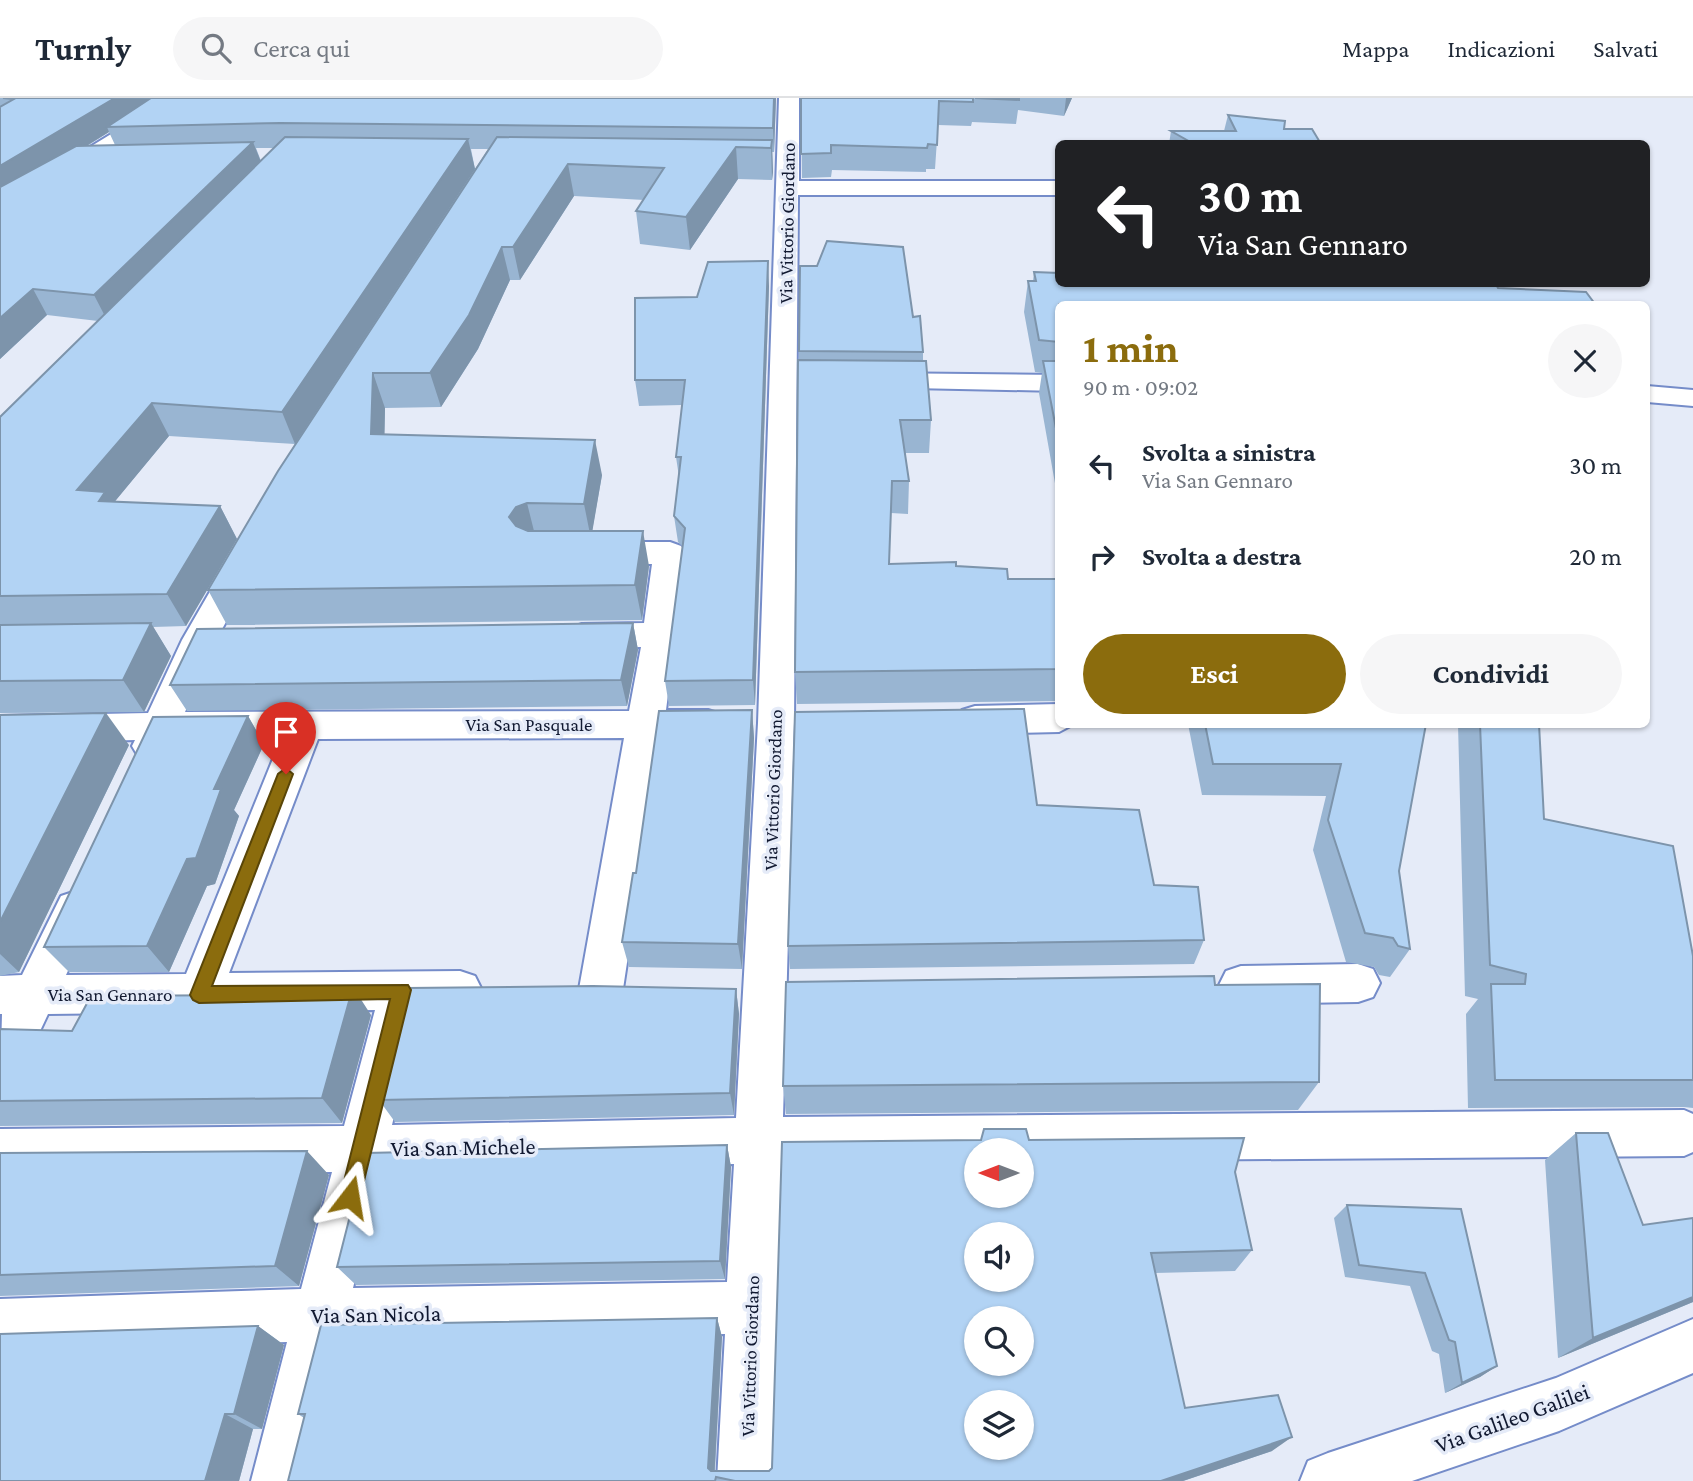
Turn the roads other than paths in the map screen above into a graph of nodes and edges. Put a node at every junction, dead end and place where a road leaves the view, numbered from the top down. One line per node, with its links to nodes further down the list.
1 (184, 98): 4 (street)
2 (789, 98): 5 (street, Via Vittorio Giordano)
3 (121, 159): 4 (street)
4 (83, 161): 7 (street)
5 (778, 171): 6 (street); 21 (street, Via Vittorio Giordano)
6 (1055, 188)
7 (0, 212)
8 (853, 381): 9 (street)
9 (1055, 383)
10 (1650, 394): 11 (street)
11 (1693, 398)
12 (256, 539): 18 (street)
13 (563, 552): 14 (street)
14 (660, 635): 15 (street); 22 (street)
15 (548, 636)
16 (241, 639): 18 (street)
17 (159, 640): 18 (street)
18 (199, 640): 24 (street)
19 (1055, 718): 20 (street)
20 (938, 720)
21 (790, 723): 22 (street, Via San Pasquale); 37 (street, Via Vittorio Giordano)
22 (643, 724): 23 (street, Via San Pasquale); 30 (street)
23 (305, 725): 24 (street, Via San Pasquale); 34 (street)
24 (160, 726): 25 (street, Via San Pasquale); 26 (street)
25 (0, 730)
26 (138, 775)
27 (87, 884): 33 (street)
28 (1358, 983): 29 (street)
29 (1207, 986)
30 (601, 989)
31 (402, 990): 32 (street, Via San Gennaro); 34 (street, Via San Gennaro); 38 (street)
32 (495, 990)
33 (18, 994): 34 (street, Via San Gennaro); 35 (street)
34 (199, 995)
35 (0, 1067)
36 (1684, 1133): 37 (street, Via San Michele)
37 (758, 1140): 38 (street, Via San Michele); 40 (street, Via Vittorio Giordano)
38 (362, 1149): 39 (street, Via San Michele); 41 (street)
39 (0, 1152)
40 (751, 1308): 41 (street, Via San Nicola); 45 (street, Via Vittorio Giordano)
41 (319, 1315): 42 (street, Via San Nicola); 44 (street)
42 (0, 1325)
43 (1693, 1346): 46 (street, Via Galileo Galilei)
44 (279, 1481)
45 (745, 1481)
46 (1328, 1481)

